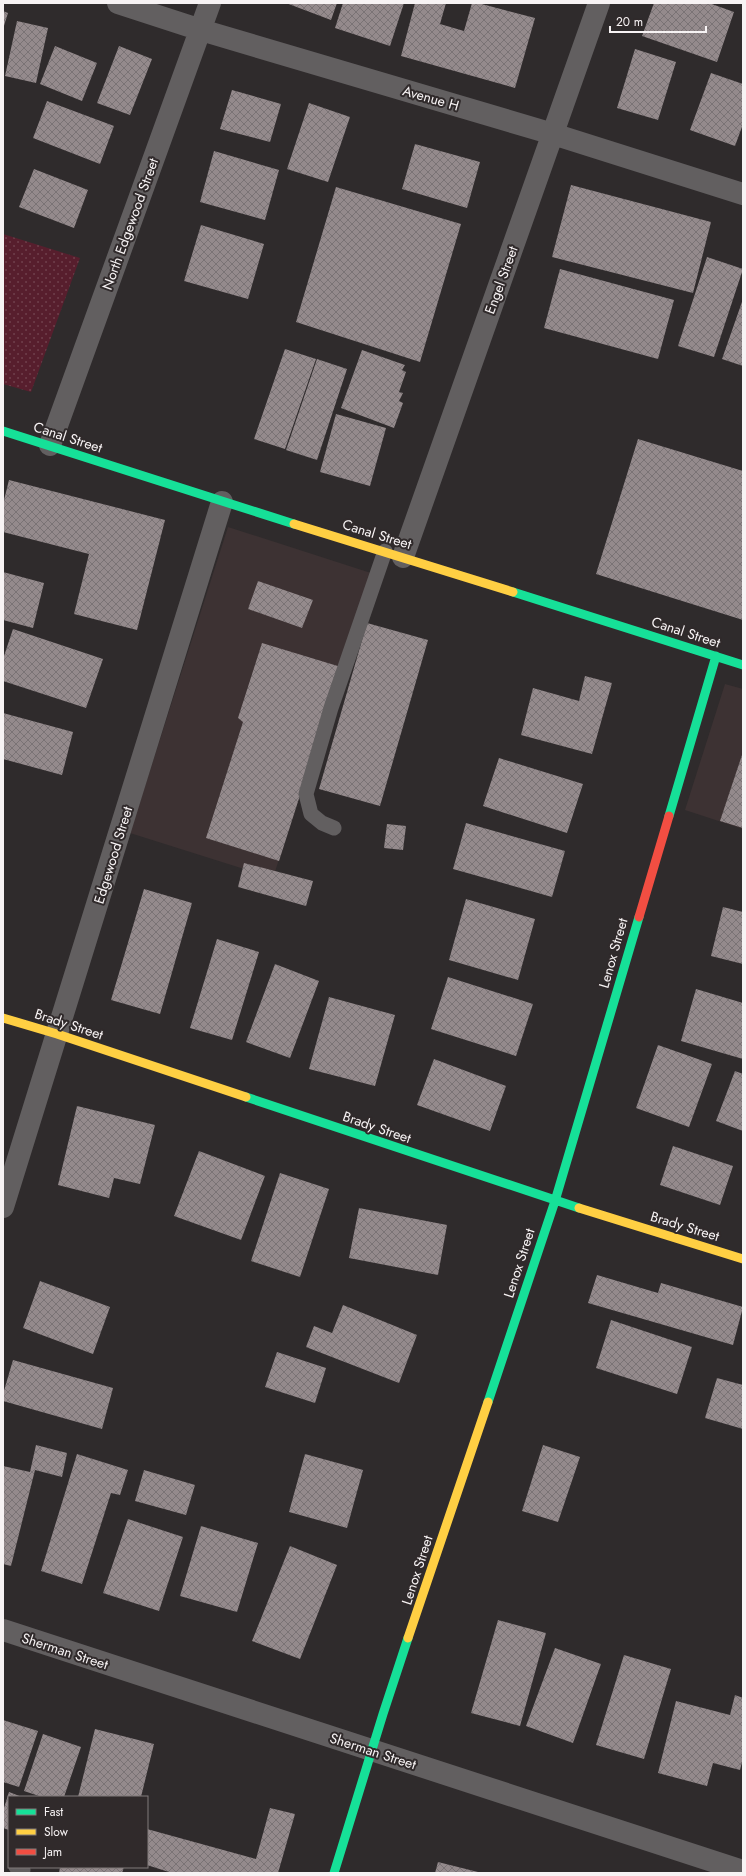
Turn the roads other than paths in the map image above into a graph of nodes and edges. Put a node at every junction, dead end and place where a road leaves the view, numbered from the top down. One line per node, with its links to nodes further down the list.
1 (118, 3): 4 (street, Avenue H)
2 (210, 3): 4 (street, North Edgewood Street)
3 (599, 3): 5 (street, Engel Street)
4 (201, 30): 5 (street, Avenue H); 8 (street, North Edgewood Street)
5 (553, 134): 6 (street, Avenue H); 10 (street, Engel Street)
6 (743, 194)
7 (3, 431): 8 (street, Canal Street)
8 (50, 446): 9 (street, Canal Street)
9 (222, 502): 10 (street, Canal Street); 15 (street, Edgewood Street)
10 (394, 554): 11 (street, Canal Street); 13 (lane)
11 (716, 656): 12 (street, Canal Street); 16 (street, Lenox Street)
12 (743, 665)
13 (334, 828)
14 (3, 1018): 15 (street, Brady Street)
15 (57, 1034): 16 (street, Brady Street); 17 (street, Edgewood Street)
16 (555, 1201): 18 (street, Brady Street); 20 (street, Lenox Street)
17 (3, 1207)
18 (743, 1259)
19 (3, 1630): 20 (street, Sherman Street)
20 (371, 1751): 21 (street, Sherman Street); 22 (street, Lenox Street)
21 (743, 1871)
22 (334, 1873)

